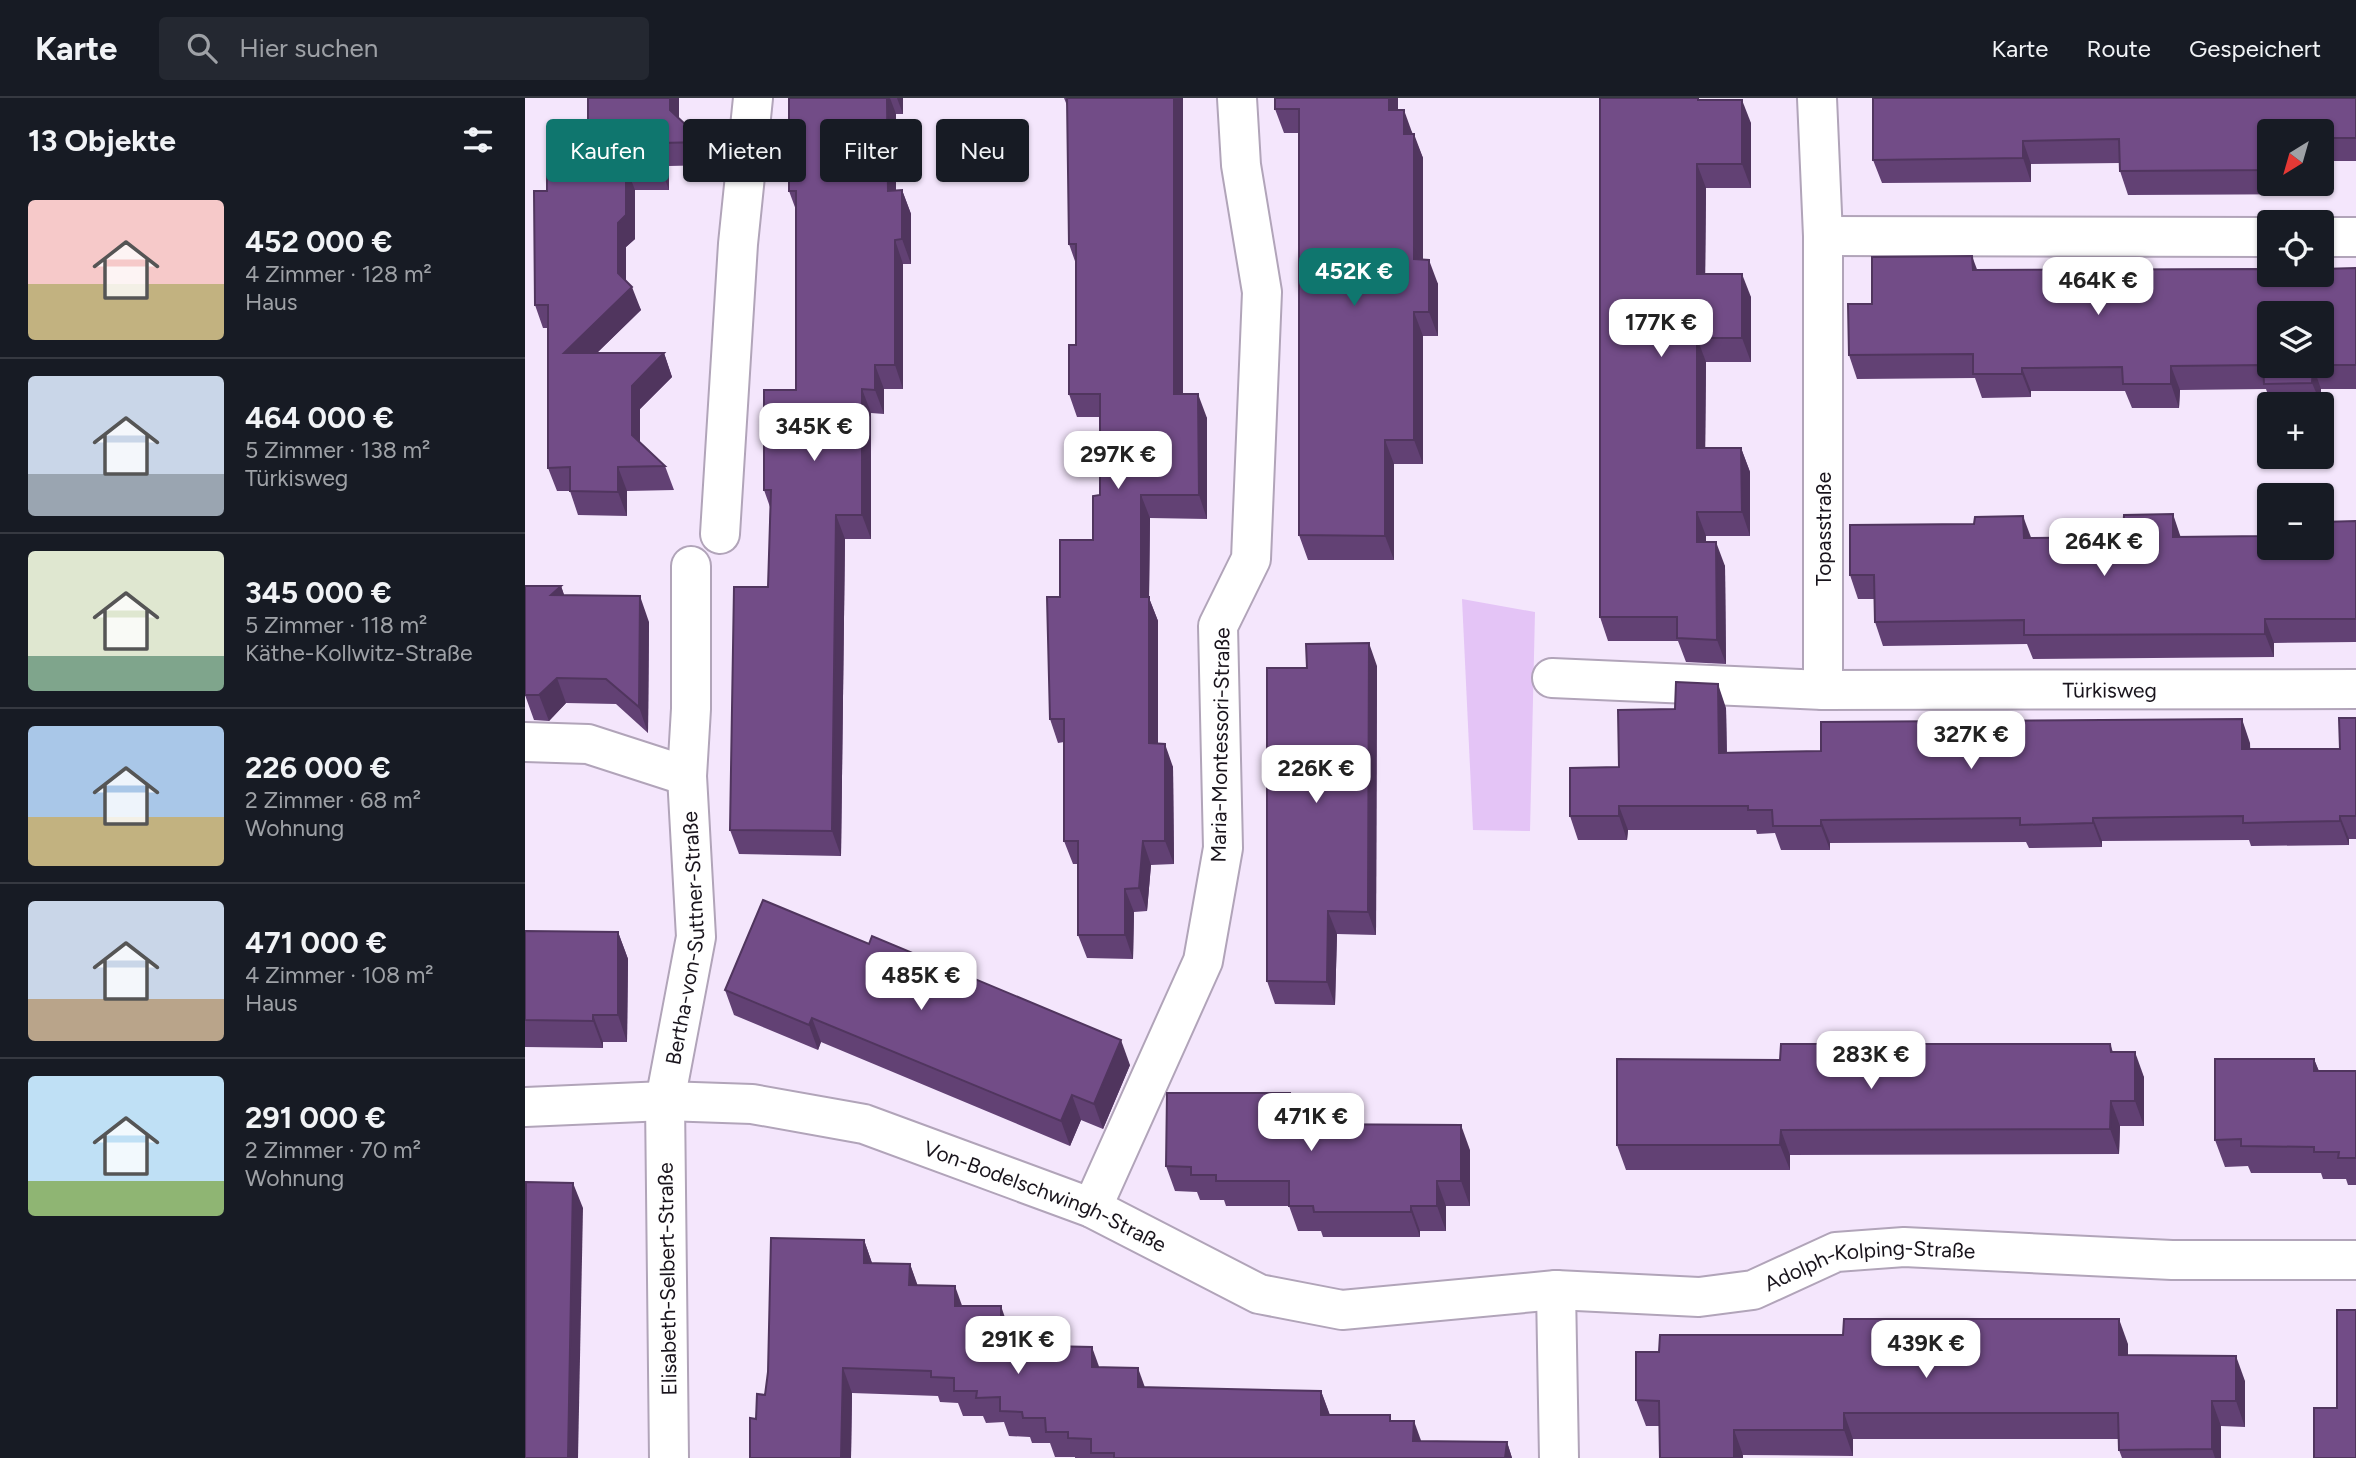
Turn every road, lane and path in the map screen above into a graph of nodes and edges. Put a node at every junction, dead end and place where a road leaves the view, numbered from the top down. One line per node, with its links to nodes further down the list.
1 (753, 98): 8 (street)
2 (1237, 98): 17 (street, Maria-Montessori-Straße)
3 (1817, 98): 4 (street, Topasstraße)
4 (1823, 236): 5 (street); 12 (street, Topasstraße)
5 (2257, 237)
6 (2334, 237): 7 (street)
7 (2356, 237)
8 (720, 534)
9 (691, 566): 14 (street, Bertha-von-Suttner-Straße)
10 (1552, 678): 12 (street)
11 (2356, 689): 12 (street, Türkisweg)
12 (1823, 690)
13 (525, 742): 14 (street)
14 (687, 776): 15 (street, Bertha-von-Suttner-Straße)
15 (664, 1101): 16 (street, Von-Bodelschwingh-Straße); 17 (street, Von-Bodelschwingh-Straße); 20 (street, Elisabeth-Selbert-Straße)
16 (525, 1107)
17 (1092, 1208): 19 (street, Von-Bodelschwingh-Straße)
18 (2356, 1260): 19 (street, Adolph-Kolping-Straße)
19 (1556, 1290): 21 (street)
20 (669, 1458)
21 (1559, 1458)

